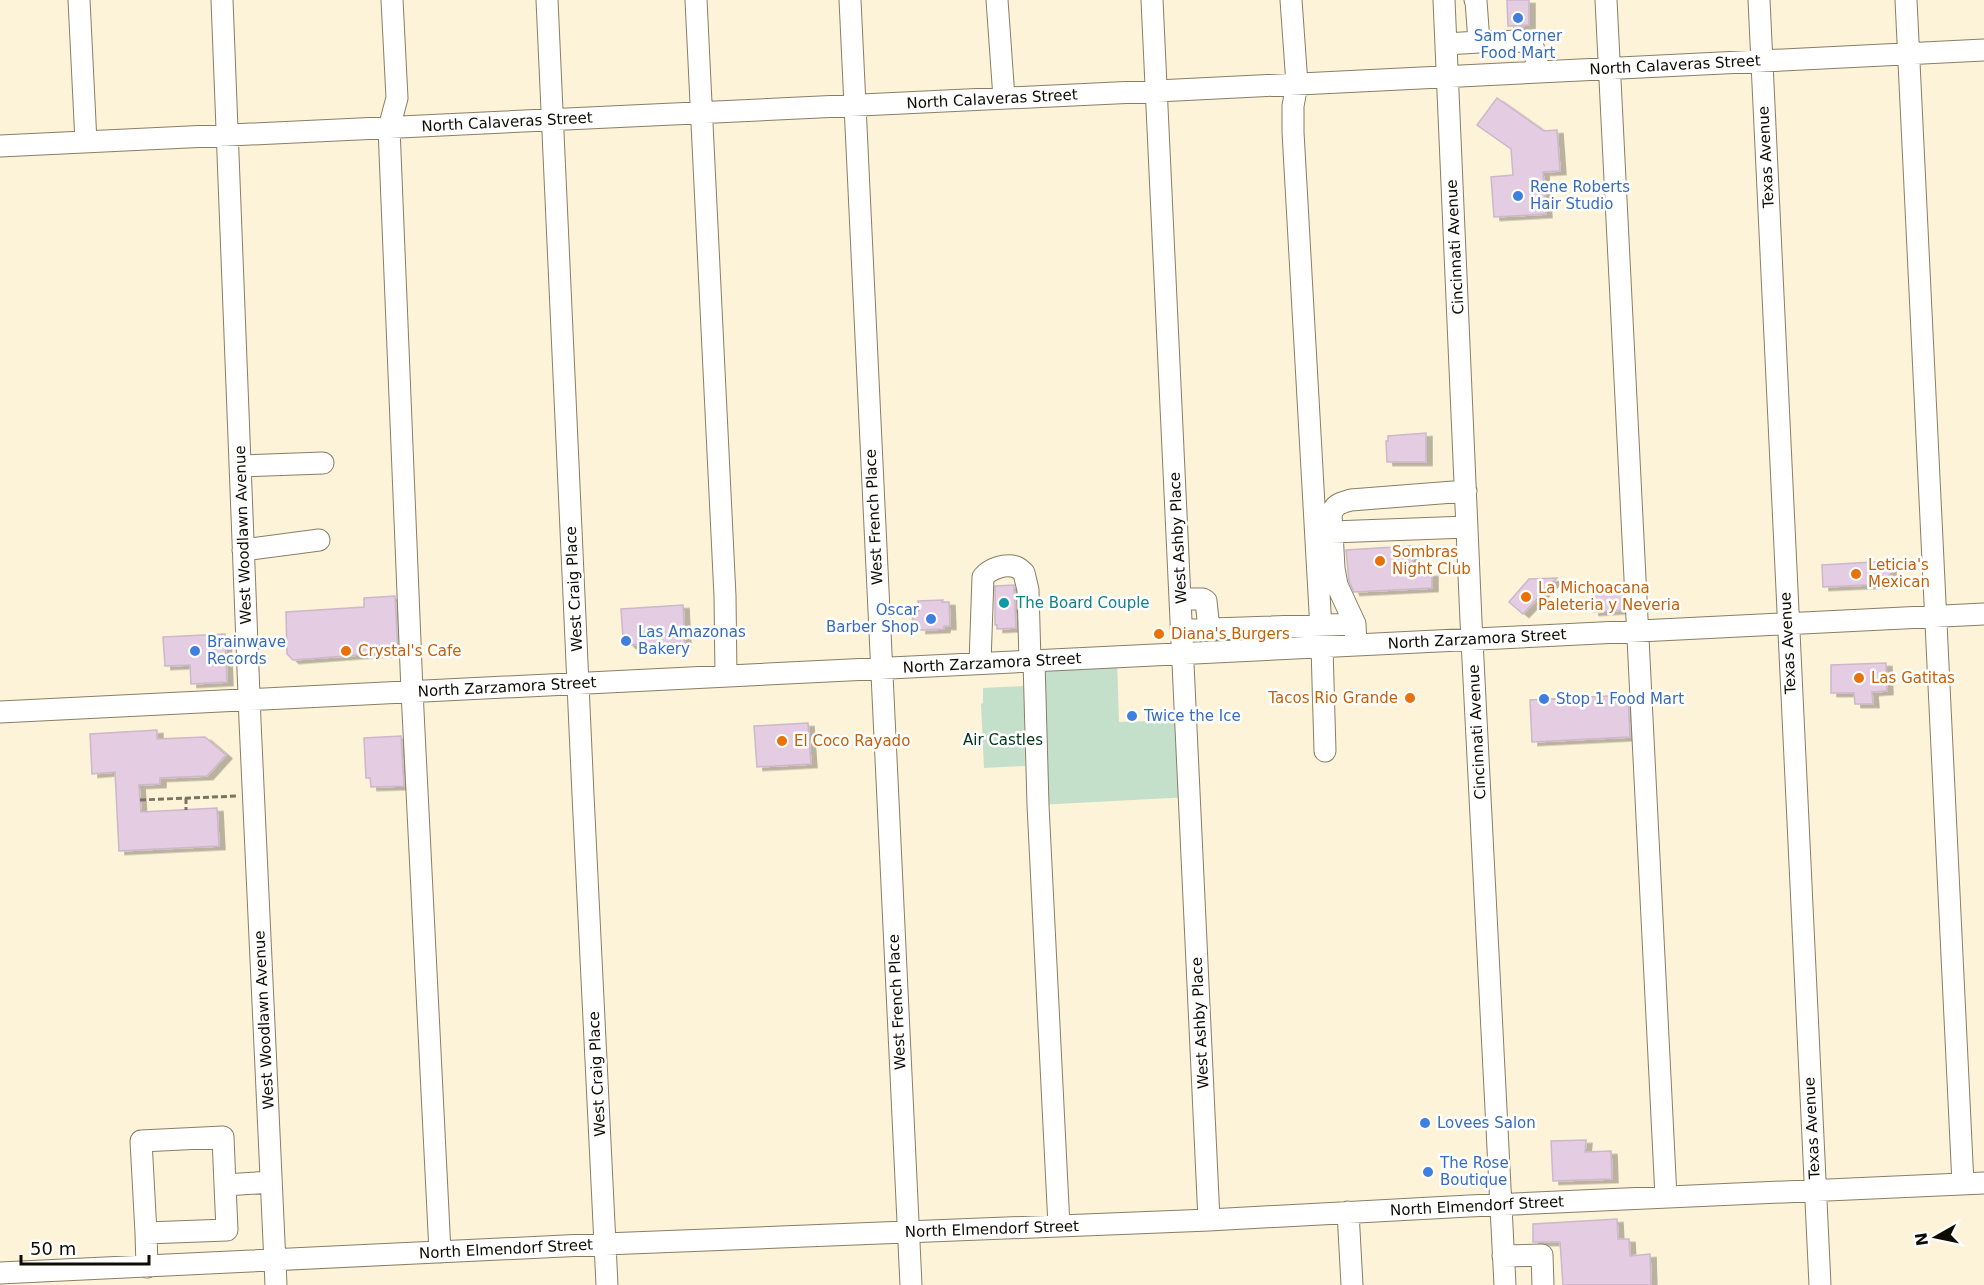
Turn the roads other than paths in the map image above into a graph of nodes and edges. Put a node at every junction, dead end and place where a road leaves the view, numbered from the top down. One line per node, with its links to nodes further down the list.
1 (79, 0): 32 (street)
2 (222, 0): 31 (street, West Woodlawn Avenue)
3 (392, 0): 30 (street)
4 (547, 0): 29 (street, West Craig Place)
5 (696, 0): 28 (street)
6 (850, 0): 27 (street, West French Place)
7 (998, 0): 26 (street)
8 (1152, 0): 25 (street, West Ashby Place)
9 (1291, 0): 24 (street)
10 (1444, 0): 16 (street, Cincinnati Avenue)
11 (1475, 0): 15 (street)
12 (1606, 0): 20 (street)
13 (1759, 0): 19 (street, Texas Avenue)
14 (1906, 0): 18 (street)
15 (1487, 42): 16 (street); 21 (street); 22 (street)
16 (1446, 44): 23 (street, Cincinnati Avenue)
17 (1984, 50): 18 (street, North Calaveras Street)
18 (1908, 53): 19 (street, North Calaveras Street); 43 (street)
19 (1761, 61): 20 (street, North Calaveras Street); 46 (street, Texas Avenue)
20 (1610, 69): 21 (street, North Calaveras Street); 49 (street)
21 (1539, 72): 22 (street, North Calaveras Street)
22 (1497, 74): 23 (street, North Calaveras Street)
23 (1447, 76): 24 (street, North Calaveras Street); 36 (street, Cincinnati Avenue)
24 (1296, 84): 25 (street, North Calaveras Street); 44 (street)
25 (1157, 91): 26 (street, North Calaveras Street); 41 (street, West Ashby Place)
26 (1004, 98): 27 (street, North Calaveras Street)
27 (855, 105): 28 (street, North Calaveras Street); 56 (street, West French Place)
28 (702, 112): 29 (street, North Calaveras Street); 57 (street)
29 (553, 120): 30 (street, North Calaveras Street); 58 (street, West Craig Place)
30 (388, 128): 31 (street, North Calaveras Street); 59 (street)
31 (228, 135): 32 (street, North Calaveras Street); 35 (street, West Woodlawn Avenue)
32 (86, 142): 33 (street, North Calaveras Street)
33 (0, 146)
34 (323, 463): 35 (street)
35 (240, 466): 40 (street, West Woodlawn Avenue)
36 (1466, 492): 37 (street, Cincinnati Avenue); 38 (street)
37 (1467, 527): 38 (street); 50 (street, Cincinnati Avenue)
38 (1332, 532): 45 (street)
39 (319, 540): 40 (street)
40 (243, 550): 60 (street, West Woodlawn Avenue)
41 (1181, 599): 47 (street); 48 (street, West Ashby Place)
42 (1984, 614): 43 (street, North Zarzamora Street)
43 (1935, 616): 46 (street, North Zarzamora Street); 64 (street)
44 (1321, 624): 45 (street); 47 (street); 52 (street)
45 (1355, 624): 51 (street)
46 (1787, 624): 49 (street, North Zarzamora Street); 66 (street, Texas Avenue)
47 (1209, 629): 48 (street)
48 (1183, 630): 53 (street, West Ashby Place)
49 (1637, 631): 50 (street, North Zarzamora Street); 67 (street)
50 (1472, 639): 51 (street, North Zarzamora Street); 68 (street, Cincinnati Avenue)
51 (1356, 645): 52 (street, North Zarzamora Street)
52 (1322, 647): 53 (street, North Zarzamora Street); 62 (street)
53 (1184, 653): 54 (street, North Zarzamora Street); 70 (street, West Ashby Place)
54 (1032, 661): 55 (street, North Zarzamora Street); 55 (street); 71 (street)
55 (980, 663): 56 (street, North Zarzamora Street)
56 (880, 668): 57 (street, North Zarzamora Street); 73 (street, West French Place)
57 (726, 676): 58 (street, North Zarzamora Street)
58 (578, 683): 59 (street, North Zarzamora Street); 74 (street, West Craig Place)
59 (412, 691): 60 (street, North Zarzamora Street); 75 (street)
60 (249, 699): 61 (street, North Zarzamora Street); 63 (street, West Woodlawn Avenue)
61 (0, 712)
62 (1325, 751)
63 (272, 1182): 65 (street); 77 (street, West Woodlawn Avenue)
64 (1974, 1183): 66 (street, North Elmendorf Street)
65 (225, 1185): 72 (street); 72 (street)
66 (1815, 1191): 67 (street, North Elmendorf Street); 87 (street, Texas Avenue)
67 (1666, 1197): 68 (street, North Elmendorf Street)
68 (1501, 1204): 69 (street, North Elmendorf Street); 76 (street, Cincinnati Avenue)
69 (1348, 1212): 70 (street, North Elmendorf Street); 84 (street)
70 (1209, 1220): 71 (street, North Elmendorf Street)
71 (1059, 1226): 73 (street, North Elmendorf Street)
72 (146, 1233): 78 (street)
73 (908, 1233): 74 (street, North Elmendorf Street); 83 (street, West French Place)
74 (605, 1244): 75 (street, North Elmendorf Street); 82 (street, West Craig Place)
75 (440, 1252): 77 (street, North Elmendorf Street)
76 (1503, 1256): 85 (street, Cincinnati Avenue); 86 (street)
77 (275, 1261): 78 (street, North Elmendorf Street); 81 (street, West Woodlawn Avenue)
78 (147, 1267): 80 (street, North Elmendorf Street)
79 (0, 1273): 80 (street, North Elmendorf Street)
80 (126, 1276)
81 (276, 1285)
82 (607, 1285)
83 (911, 1285)
84 (1352, 1285)
85 (1505, 1285)
86 (1543, 1285)
87 (1820, 1285)

